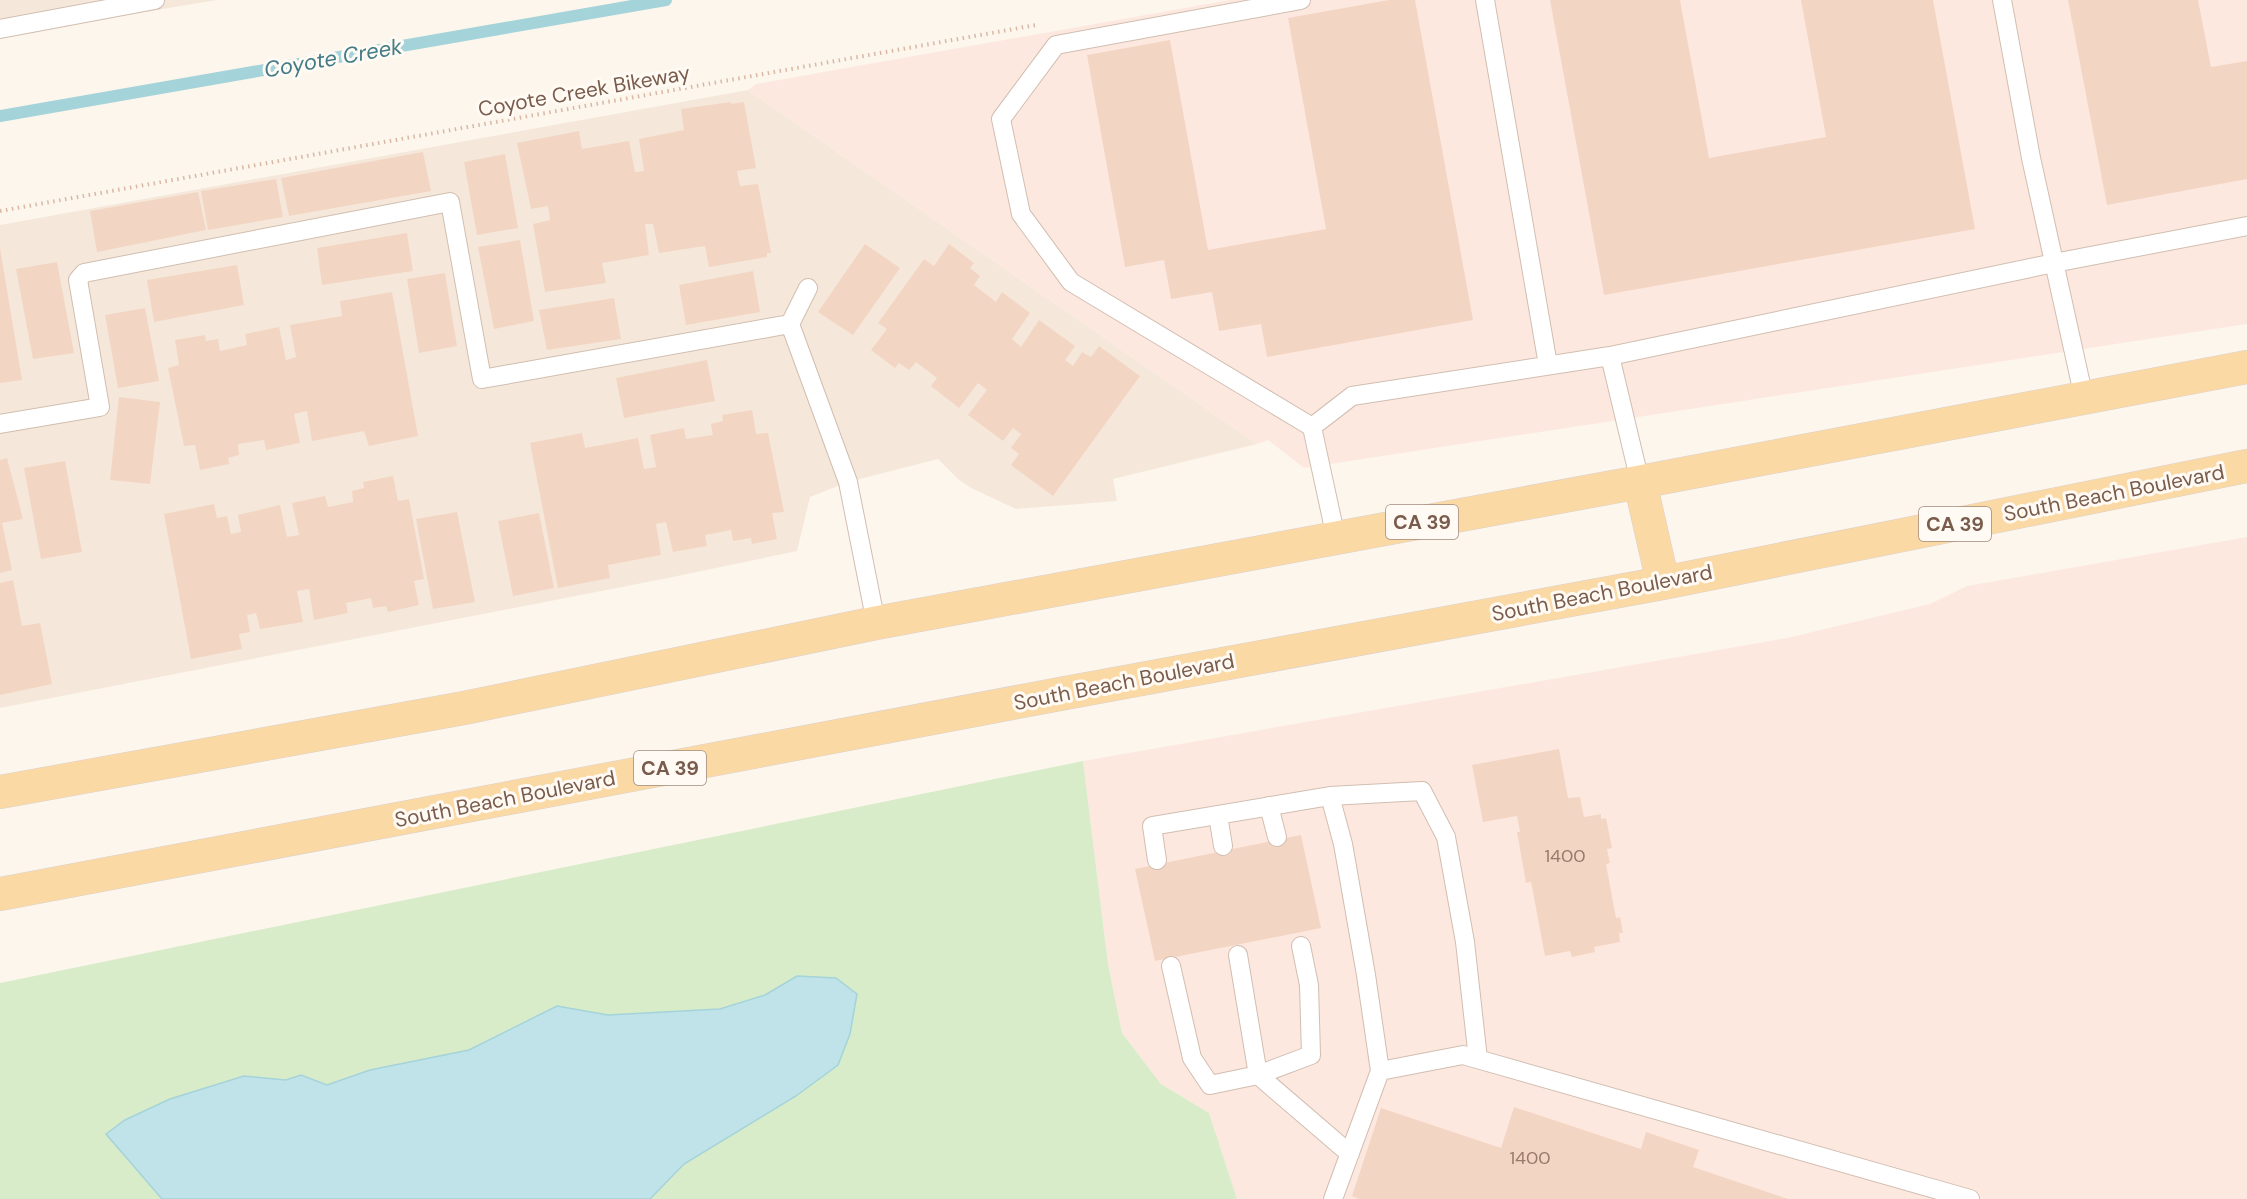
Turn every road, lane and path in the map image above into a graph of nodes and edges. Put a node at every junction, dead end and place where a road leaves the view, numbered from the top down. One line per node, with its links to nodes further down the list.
1 (155, 0): 6 (lane)
2 (1300, 0): 17 (lane)
3 (1485, 0): 13 (lane)
4 (2002, 0): 9 (lane)
5 (1044, 23): 7 (path, Coyote Creek Bikeway)
6 (0, 29)
7 (0, 211)
8 (2247, 226): 9 (lane)
9 (2054, 263): 12 (lane); 15 (lane)
10 (808, 288): 11 (lane)
11 (790, 324): 16 (lane); 22 (lane)
12 (1610, 356): 13 (lane); 19 (lane)
13 (1548, 365): 17 (lane)
14 (2247, 367): 15 (main road, CA 39)
15 (2084, 398): 19 (main road, CA 39)
16 (0, 424)
17 (1312, 428): 20 (lane)
18 (2247, 466): 21 (main road, South Beach Boulevard / CA 39)
19 (1640, 482): 20 (main road, CA 39); 21 (main road)
20 (1336, 538): 22 (main road, CA 39)
21 (1663, 583): 30 (main road, South Beach Boulevard / CA 39)
22 (876, 623): 23 (main road, CA 39)
23 (0, 792)
24 (1330, 796): 25 (lane); 34 (lane); 35 (lane)
25 (1269, 806): 26 (lane); 27 (lane)
26 (1218, 815): 28 (lane); 29 (lane)
27 (1277, 837)
28 (1223, 846)
29 (1156, 860)
30 (0, 894)
31 (1301, 946): 36 (lane)
32 (1238, 955): 36 (lane)
33 (1171, 966): 36 (lane)
34 (1478, 1059): 35 (lane); 39 (lane)
35 (1380, 1071): 37 (lane)
36 (1258, 1075): 37 (lane)
37 (1350, 1154): 38 (lane)
38 (1333, 1199)
39 (1970, 1199)

